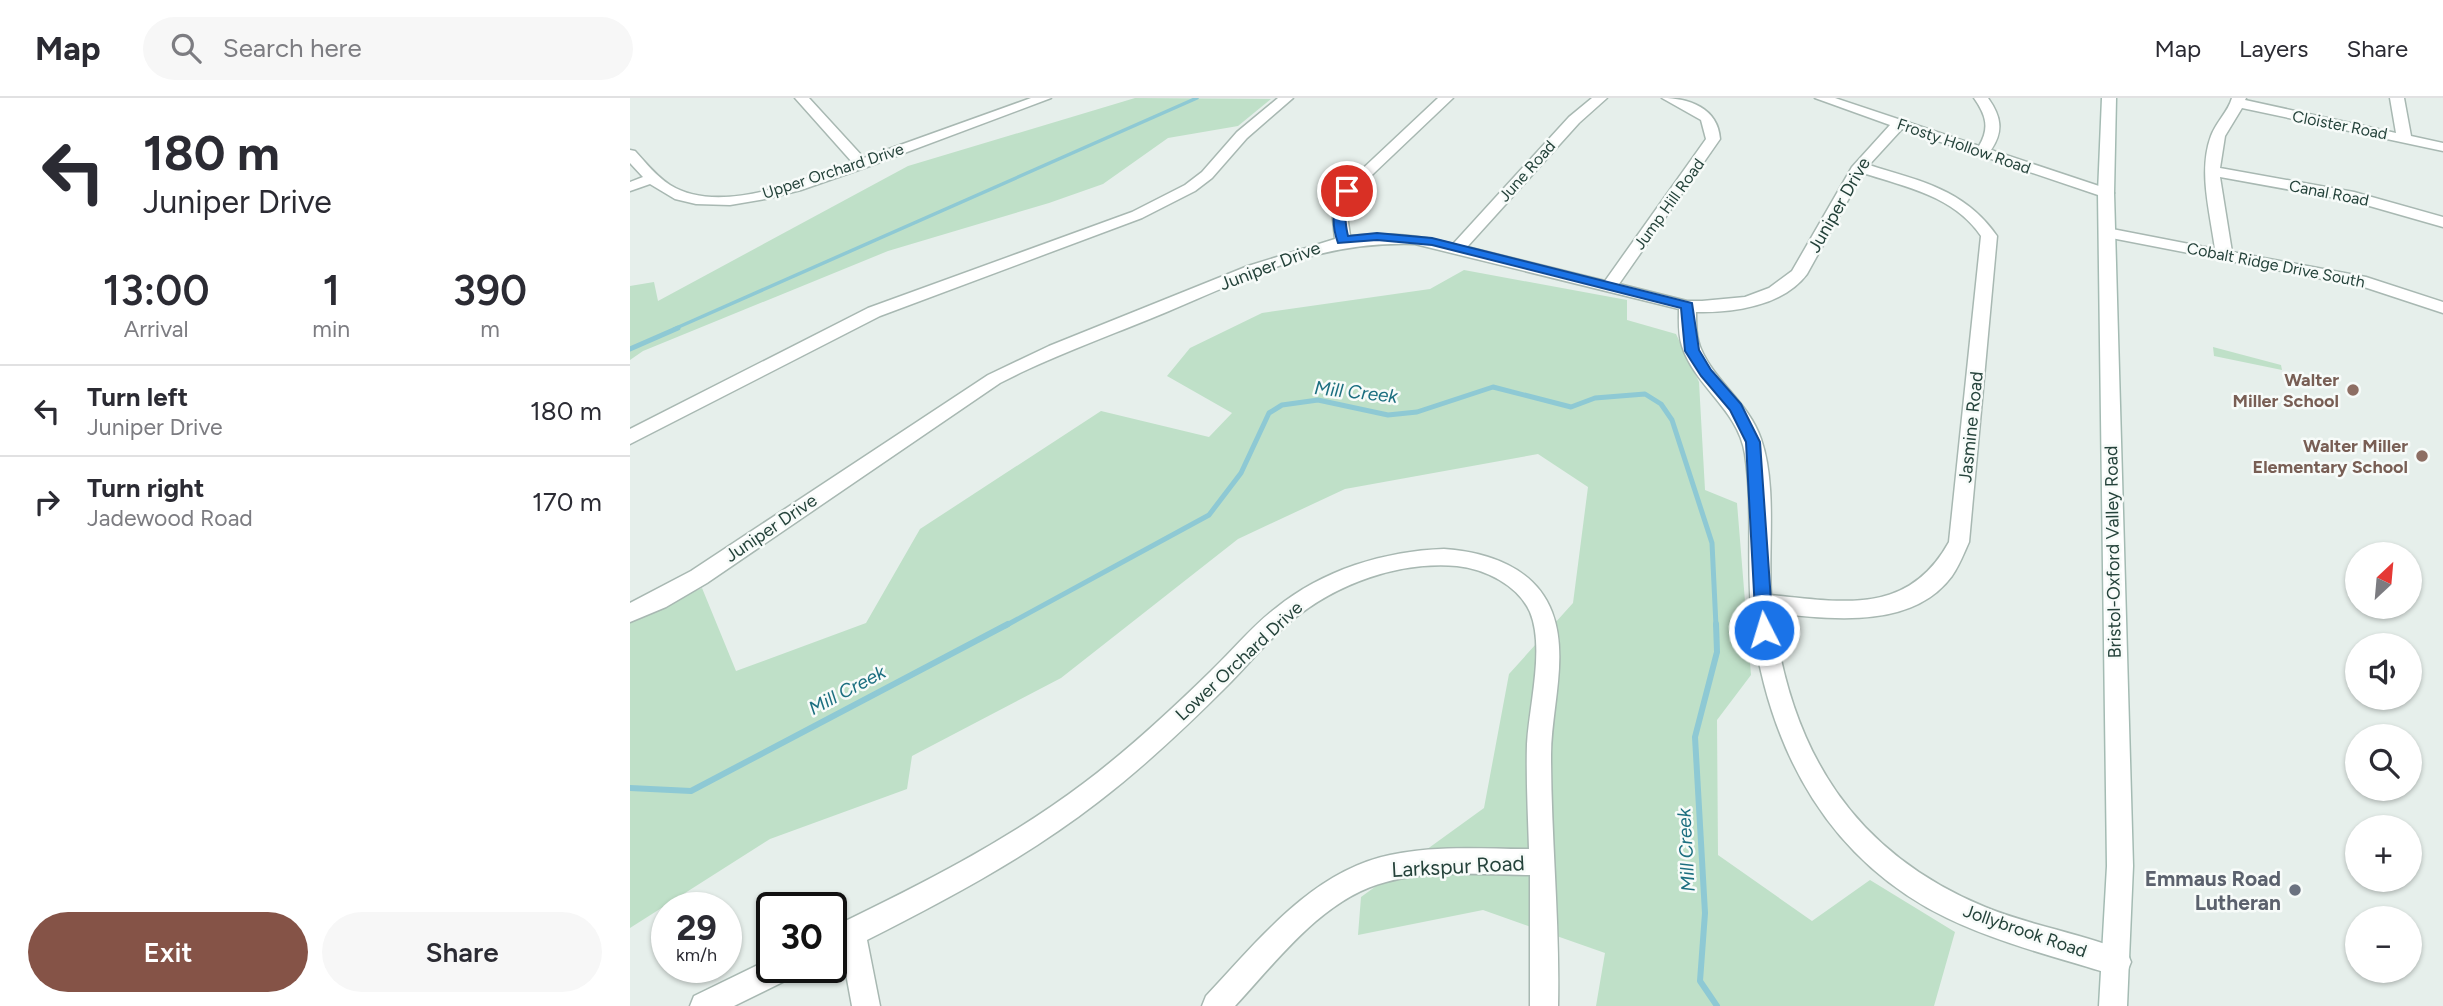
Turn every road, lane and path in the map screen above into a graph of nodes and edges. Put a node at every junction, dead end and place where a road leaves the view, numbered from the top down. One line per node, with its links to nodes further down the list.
1 (802, 98): 19 (street)
2 (994, 98): 13 (street)
3 (1044, 98): 13 (street, Upper Orchard Drive)
4 (1286, 98): 33 (street)
5 (1446, 98): 27 (street)
6 (1600, 98): 28 (street, June Road)
7 (1669, 98): 30 (street, Jump Hill Road)
8 (1822, 98): 14 (street, Frosty Hollow Road)
9 (1982, 98): 17 (street)
10 (2109, 98): 24 (street, Bristol-Oxford Valley Road)
11 (2397, 98): 15 (street)
12 (2238, 100): 15 (street, Cloister Road); 21 (street)
13 (1009, 111): 19 (street, Upper Orchard Drive)
14 (1899, 124): 17 (street, Frosty Hollow Road); 20 (street, Juniper Drive)
15 (2404, 137): 16 (street, Cloister Road)
16 (2443, 147)
17 (1982, 152): 24 (street, Frosty Hollow Road)
18 (630, 154): 22 (street, Upper Orchard Drive)
19 (862, 164): 22 (street, Upper Orchard Drive)
20 (1859, 167): 31 (street, Juniper Drive); 34 (street, Jasmine Road)
21 (2213, 171): 25 (street, Canal Road); 29 (street)
22 (653, 178): 23 (street)
23 (630, 187)
24 (2106, 193): 26 (street, Bristol-Oxford Valley Road)
25 (2443, 222)
26 (2107, 233): 29 (street, Cobalt Ridge Drive South); 39 (street, Bristol-Oxford Valley Road)
27 (1343, 240): 28 (street, Juniper Drive); 35 (street, Juniper Drive)
28 (1458, 248): 30 (street, Juniper Drive)
29 (2224, 255): 32 (street, Cobalt Ridge Drive South)
30 (1609, 287): 31 (street, Juniper Drive)
31 (1687, 306): 34 (street, Jollybrook Road)
32 (2443, 308)
33 (630, 438)
34 (1761, 603): 39 (street, Jollybrook Road)
35 (630, 613)
36 (1542, 862): 37 (street, Lower Orchard Drive); 43 (street, Larkspur Road); 44 (street, Lower Orchard Drive)
37 (847, 935)
38 (847, 952): 42 (street)
39 (2117, 962): 45 (street, Bristol-Oxford Valley Road)
40 (756, 980): 41 (street)
41 (704, 1006)
42 (866, 1006)
43 (1216, 1006)
44 (1544, 1006)
45 (2113, 1006)

